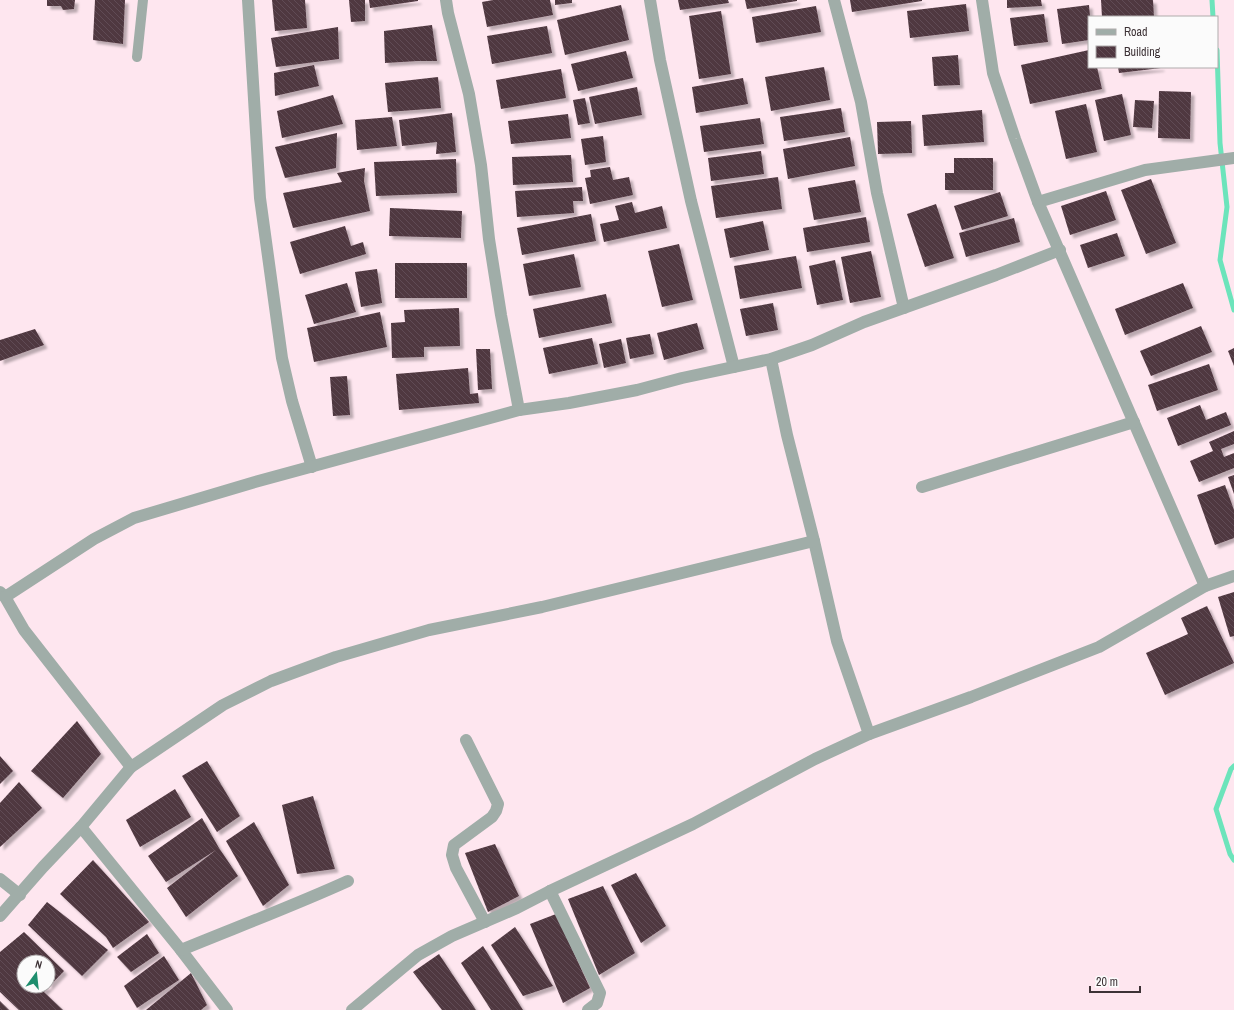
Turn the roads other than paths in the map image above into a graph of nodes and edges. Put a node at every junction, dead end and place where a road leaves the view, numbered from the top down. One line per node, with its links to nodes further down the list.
1 (143, 0): 7 (lane)
2 (248, 0): 16 (street)
3 (446, 0): 14 (street)
4 (650, 0): 13 (street)
5 (834, 0): 11 (street)
6 (982, 0): 9 (street)
7 (136, 57)
8 (1234, 158): 9 (street)
9 (1038, 202): 10 (street)
10 (1060, 250): 11 (street); 15 (street)
11 (904, 308): 12 (street)
12 (771, 359): 13 (street); 18 (street)
13 (734, 367): 14 (street)
14 (519, 410): 16 (street)
15 (1134, 422): 17 (street); 20 (street)
16 (312, 467): 21 (street)
17 (922, 487)
18 (814, 541): 22 (street); 24 (street)
19 (1234, 576): 20 (street)
20 (1205, 586): 22 (street)
21 (2, 595): 24 (street)
22 (869, 734): 28 (street)
23 (466, 740): 31 (street)
24 (132, 767): 25 (street)
25 (81, 827): 29 (street); 32 (street)
26 (0, 879): 29 (street)
27 (348, 881): 32 (street)
28 (550, 890): 31 (street); 35 (street)
29 (20, 895): 30 (street)
30 (0, 916)
31 (485, 922): 34 (street)
32 (181, 950): 33 (street)
33 (227, 1010)
34 (352, 1010)
35 (588, 1010)

